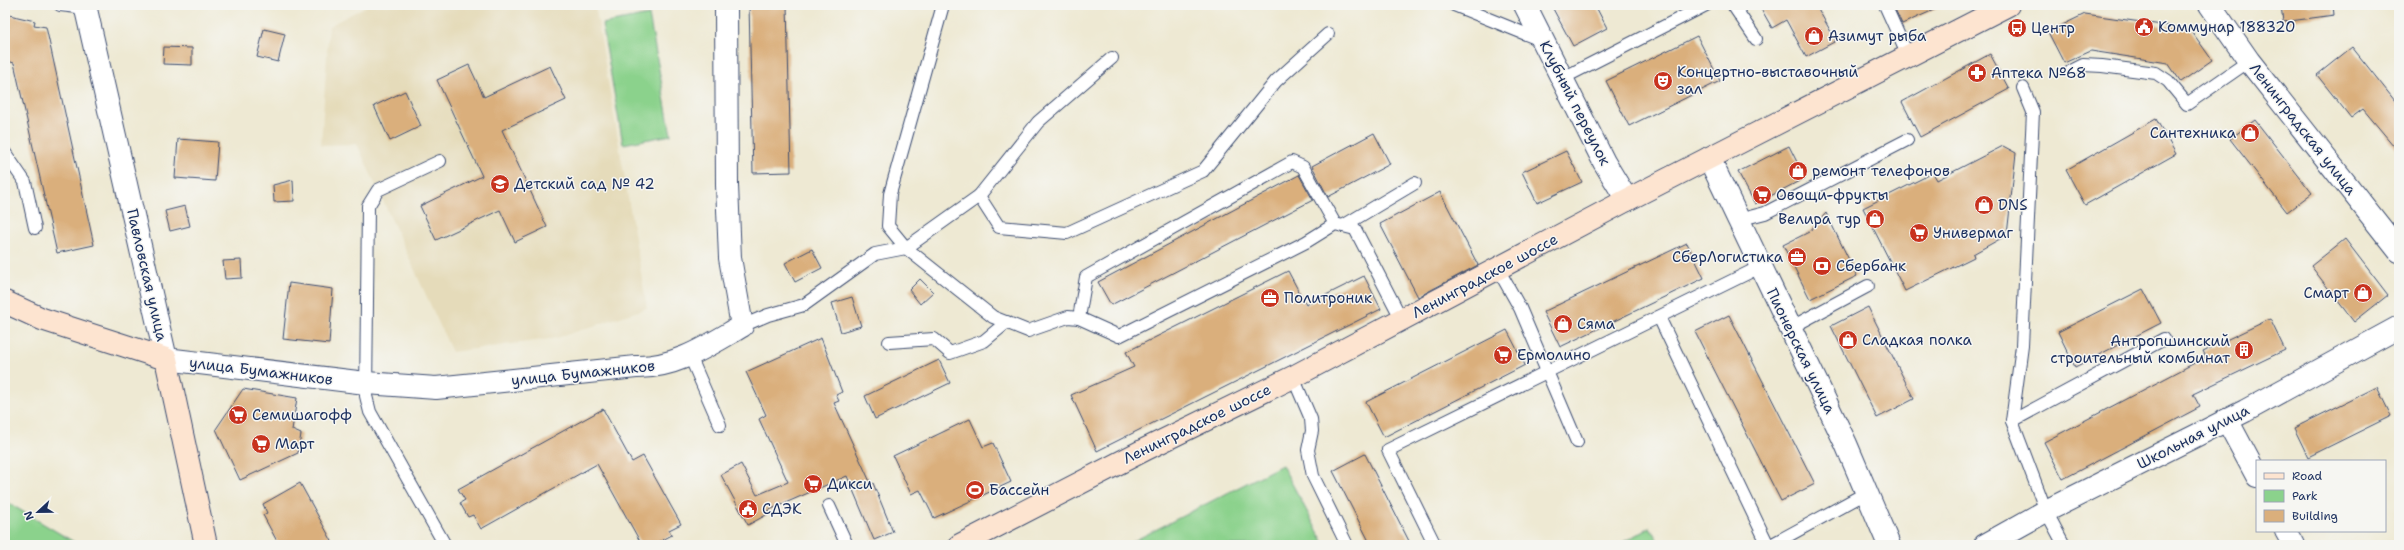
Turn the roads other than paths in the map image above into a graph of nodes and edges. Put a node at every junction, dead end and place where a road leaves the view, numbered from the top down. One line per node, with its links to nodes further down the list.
1 (60, 5): 11 (lane)
2 (726, 5): 41 (street)
3 (943, 5): 31 (lane)
4 (1454, 5): 14 (lane)
5 (1525, 5): 14 (street, Клубный переулок)
6 (1706, 5): 19 (lane)
7 (1733, 5): 13 (lane)
8 (1885, 5): 15 (lane)
9 (2008, 5): 15 (main road, Ленинградское шоссе)
10 (2210, 5): 17 (street, Ленинградская улица)
11 (86, 6): 47 (street, Павловская улица)
12 (1328, 34): 26 (lane)
13 (1756, 39)
14 (1544, 42): 19 (street, Клубный переулок)
15 (1908, 56): 23 (main road, Ленинградское шоссе)
16 (1112, 58): 26 (lane)
17 (2249, 61): 18 (lane); 32 (street, Ленинградская улица)
18 (2071, 71)
19 (1563, 78): 27 (street, Клубный переулок)
20 (2023, 88): 52 (lane)
21 (1907, 140): 28 (lane)
22 (5, 153): 30 (lane)
23 (1709, 158): 27 (main road, Ленинградское шоссе); 28 (street, Пионерская улица)
24 (440, 161): 50 (lane)
25 (1415, 183): 29 (lane)
26 (979, 196): 31 (lane)
27 (1627, 200): 34 (main road, Ленинградское шоссе)
28 (1738, 220): 33 (street, Пионерская улица)
29 (1339, 225): 38 (lane); 38 (lane); 39 (lane)
30 (35, 228)
31 (906, 248): 40 (lane); 41 (lane)
32 (2399, 251)
33 (1760, 267): 37 (lane); 43 (street, Пионерская улица)
34 (1498, 269): 39 (main road, Ленинградское шоссе); 48 (lane)
35 (1868, 286): 43 (lane)
36 (5, 302): 47 (main road)
37 (1659, 317): 48 (lane); 66 (lane)
38 (1079, 318): 40 (lane)
39 (1402, 320): 49 (main road, Ленинградское шоссе)
40 (1007, 322): 45 (lane)
41 (742, 326): 46 (street, улица Бумажников)
42 (2399, 327): 51 (street, Школьная улица)
43 (1790, 328): 56 (street, Пионерская улица)
44 (2164, 340): 52 (lane)
45 (889, 342)
46 (690, 356): 50 (street, улица Бумажников); 53 (lane)
47 (166, 359): 50 (street, улица Бумажников); 60 (main road, Павловская улица)
48 (1546, 373): 54 (lane); 65 (lane)
49 (1293, 377): 63 (main road, Ленинградское шоссе); 64 (lane)
50 (366, 383): 61 (lane)
51 (2227, 420): 55 (street); 58 (street, Школьная улица)
52 (2012, 421): 58 (lane)
53 (720, 425)
54 (1577, 442)
55 (2256, 474)
56 (1868, 492): 67 (lane); 68 (street, Пионерская улица)
57 (829, 506): 62 (lane)
58 (2046, 511): 69 (street, Школьная улица); 70 (lane)
59 (2287, 532): 71 (street)
60 (206, 545)
61 (445, 545)
62 (847, 545)
63 (960, 545)
64 (1347, 545)
65 (1435, 545)
66 (1768, 545)
67 (1771, 545)
68 (1889, 545)
69 (1985, 545)
70 (2064, 545)
71 (2294, 545)

